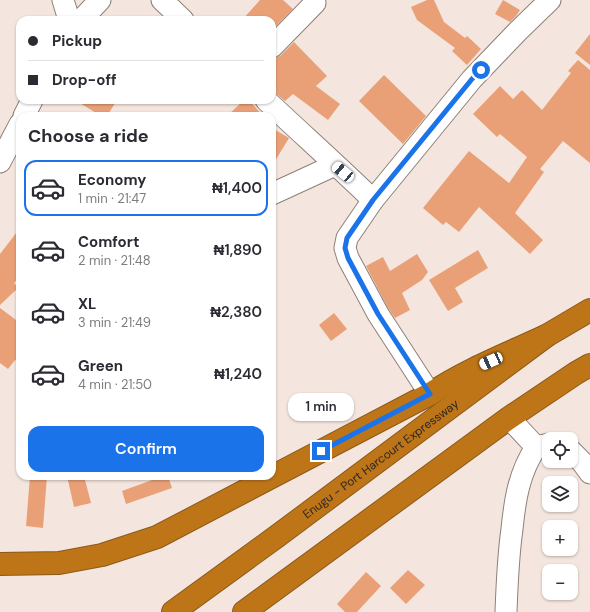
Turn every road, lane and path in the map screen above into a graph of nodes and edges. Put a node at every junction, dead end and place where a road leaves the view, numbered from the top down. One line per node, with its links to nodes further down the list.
1 (63, 0): 6 (street)
2 (100, 0): 7 (street)
3 (162, 0): 8 (street)
4 (550, 0): 15 (street)
5 (315, 1): 9 (street)
6 (68, 16)
7 (85, 16)
8 (179, 16)
9 (276, 43)
10 (270, 104): 13 (street)
11 (16, 131): 12 (street)
12 (2, 156)
13 (335, 165): 14 (street); 15 (street)
14 (276, 192)
15 (373, 200): 19 (street)
16 (590, 310): 17 (highway, Enugu - Port Harcourt Expressway)
17 (546, 336): 19 (highway); 26 (highway, Enugu - Port Harcourt Expressway)
18 (590, 365): 20 (highway)
19 (430, 394): 23 (highway)
20 (509, 418): 21 (street); 27 (highway)
21 (542, 445)
22 (542, 447): 28 (street)
23 (276, 475)
24 (266, 480): 25 (highway)
25 (0, 564)
26 (173, 612)
27 (244, 612)
28 (506, 612)

